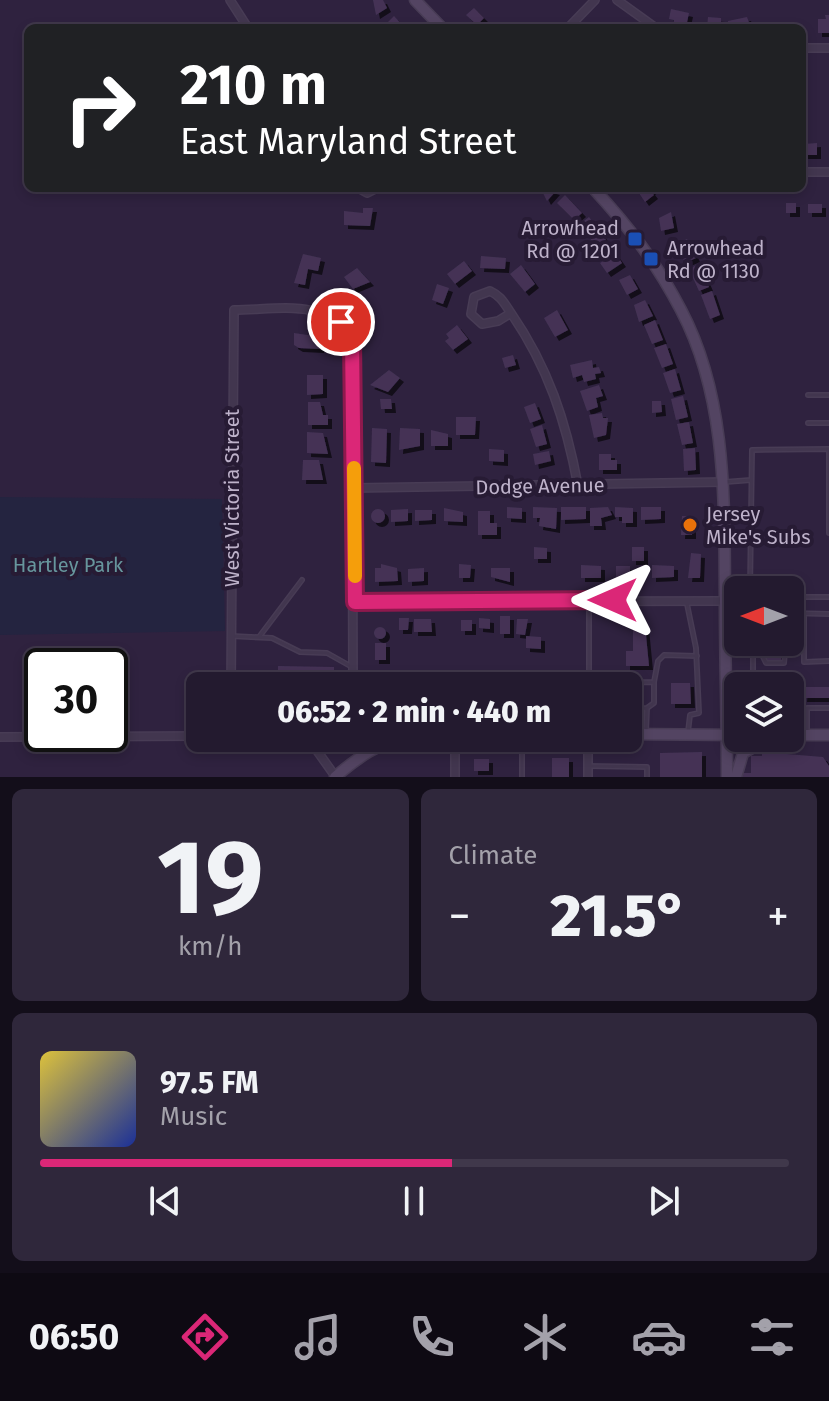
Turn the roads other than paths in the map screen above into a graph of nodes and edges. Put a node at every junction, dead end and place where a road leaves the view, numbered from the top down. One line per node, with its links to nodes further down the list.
1 (230, 0): 5 (street)
2 (415, 0): 6 (street)
3 (595, 0): 7 (street)
4 (617, 0): 8 (street)
5 (245, 24)
6 (438, 24)
7 (572, 24)
8 (650, 24)
9 (806, 48): 10 (street)
10 (829, 48)
11 (807, 172): 12 (street)
12 (829, 172)
13 (597, 192): 21 (street)
14 (511, 313): 14 (street); 22 (street)
15 (808, 395): 16 (lane)
16 (829, 395)
17 (808, 423): 18 (lane)
18 (829, 423)
19 (829, 450): 20 (lane); 24 (lane)
20 (751, 480): 21 (lane); 26 (lane)
21 (725, 482): 22 (street, Dodge Avenue); 25 (street)
22 (578, 486): 23 (street, Dodge Avenue)
23 (355, 488): 33 (street); 36 (street, West Victoria Street)
24 (829, 533)
25 (725, 576)
26 (750, 576)
27 (302, 580): 37 (lane)
28 (804, 597): 29 (lane)
29 (829, 597)
30 (589, 599): 31 (street); 33 (street); 46 (lane)
31 (686, 600): 32 (street); 38 (lane)
32 (724, 601)
33 (355, 602): 43 (street)
34 (804, 613): 35 (lane)
35 (829, 614)
36 (231, 636): 37 (lane); 44 (street, West Victoria Street)
37 (259, 637): 43 (lane)
38 (697, 656): 48 (lane); 54 (lane)
39 (762, 656): 40 (lane)
40 (785, 656)
41 (804, 656): 42 (lane)
42 (829, 661)
43 (352, 667): 45 (street)
44 (231, 672)
45 (352, 672)
46 (589, 672)
47 (642, 682): 48 (lane)
48 (654, 682): 50 (lane)
49 (642, 708): 50 (lane)
50 (647, 708): 53 (lane)
51 (829, 708): 56 (lane)
52 (642, 734): 53 (street)
53 (646, 734): 54 (street)
54 (688, 734): 55 (street)
55 (724, 735)
56 (807, 735): 57 (street)
57 (829, 735)
58 (186, 736): 59 (street)
59 (0, 737)
60 (318, 752): 68 (street)
61 (368, 752): 68 (street)
62 (455, 752): 69 (street)
63 (522, 752): 70 (lane)
64 (588, 752): 67 (street)
65 (730, 752): 73 (street)
66 (745, 752): 74 (street)
67 (588, 766): 71 (street); 72 (lane)
68 (335, 777)
69 (455, 777)
70 (522, 777)
71 (588, 777)
72 (647, 777)
73 (727, 777)
74 (736, 777)

